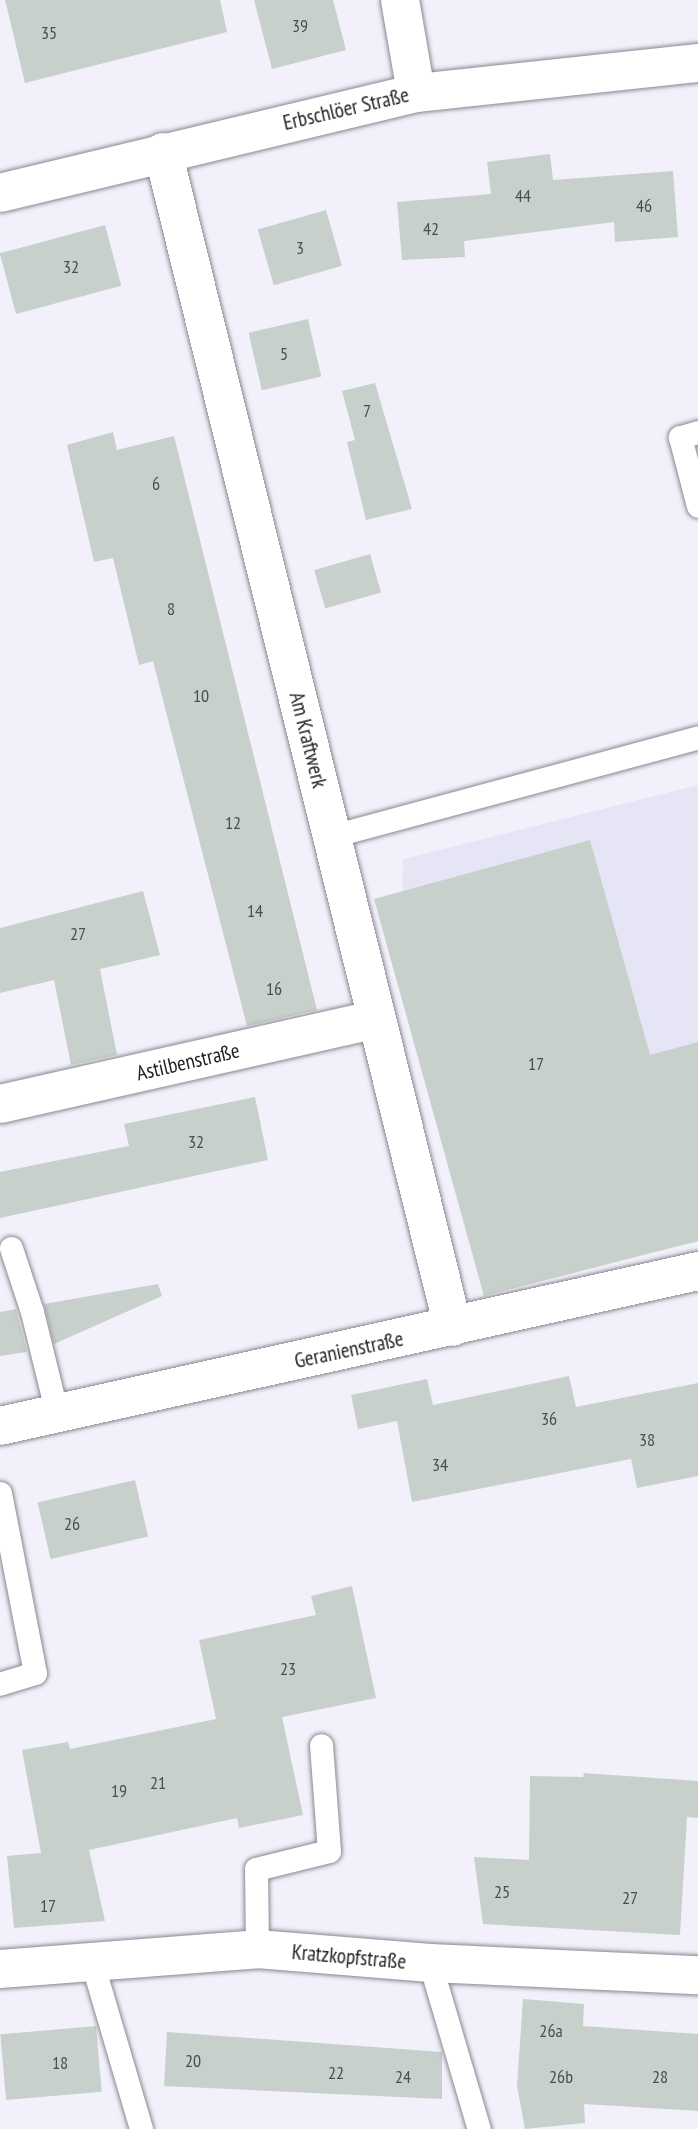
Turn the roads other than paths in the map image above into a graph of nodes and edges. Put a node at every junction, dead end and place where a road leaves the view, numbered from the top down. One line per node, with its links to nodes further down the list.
1 (400, 0): 3 (street)
2 (698, 63): 3 (street, Erbschlöer Straße)
3 (416, 93): 4 (street, Erbschlöer Straße)
4 (163, 152): 5 (street, Erbschlöer Straße); 9 (street, Am Kraftwerk)
5 (0, 193)
6 (698, 432): 7 (lane)
7 (698, 506)
8 (698, 737): 9 (lane)
9 (332, 836): 10 (street, Am Kraftwerk)
10 (376, 1019): 11 (street, Astilbenstraße); 14 (street, Am Kraftwerk)
11 (0, 1104)
12 (10, 1248): 15 (lane)
13 (698, 1271): 14 (street, Geranienstraße)
14 (453, 1328): 15 (street, Geranienstraße)
15 (57, 1414): 16 (street, Geranienstraße)
16 (0, 1426)
17 (0, 1493): 18 (lane)
18 (0, 1684)
19 (321, 1745): 20 (lane)
20 (257, 1949): 21 (street, Kratzkopfstraße); 22 (street, Kratzkopfstraße)
21 (92, 1962): 23 (street, Kratzkopfstraße); 25 (lane)
22 (430, 1963): 24 (street, Kratzkopfstraße); 26 (lane)
23 (0, 1969)
24 (698, 1975)
25 (141, 2129)
26 (479, 2129)

